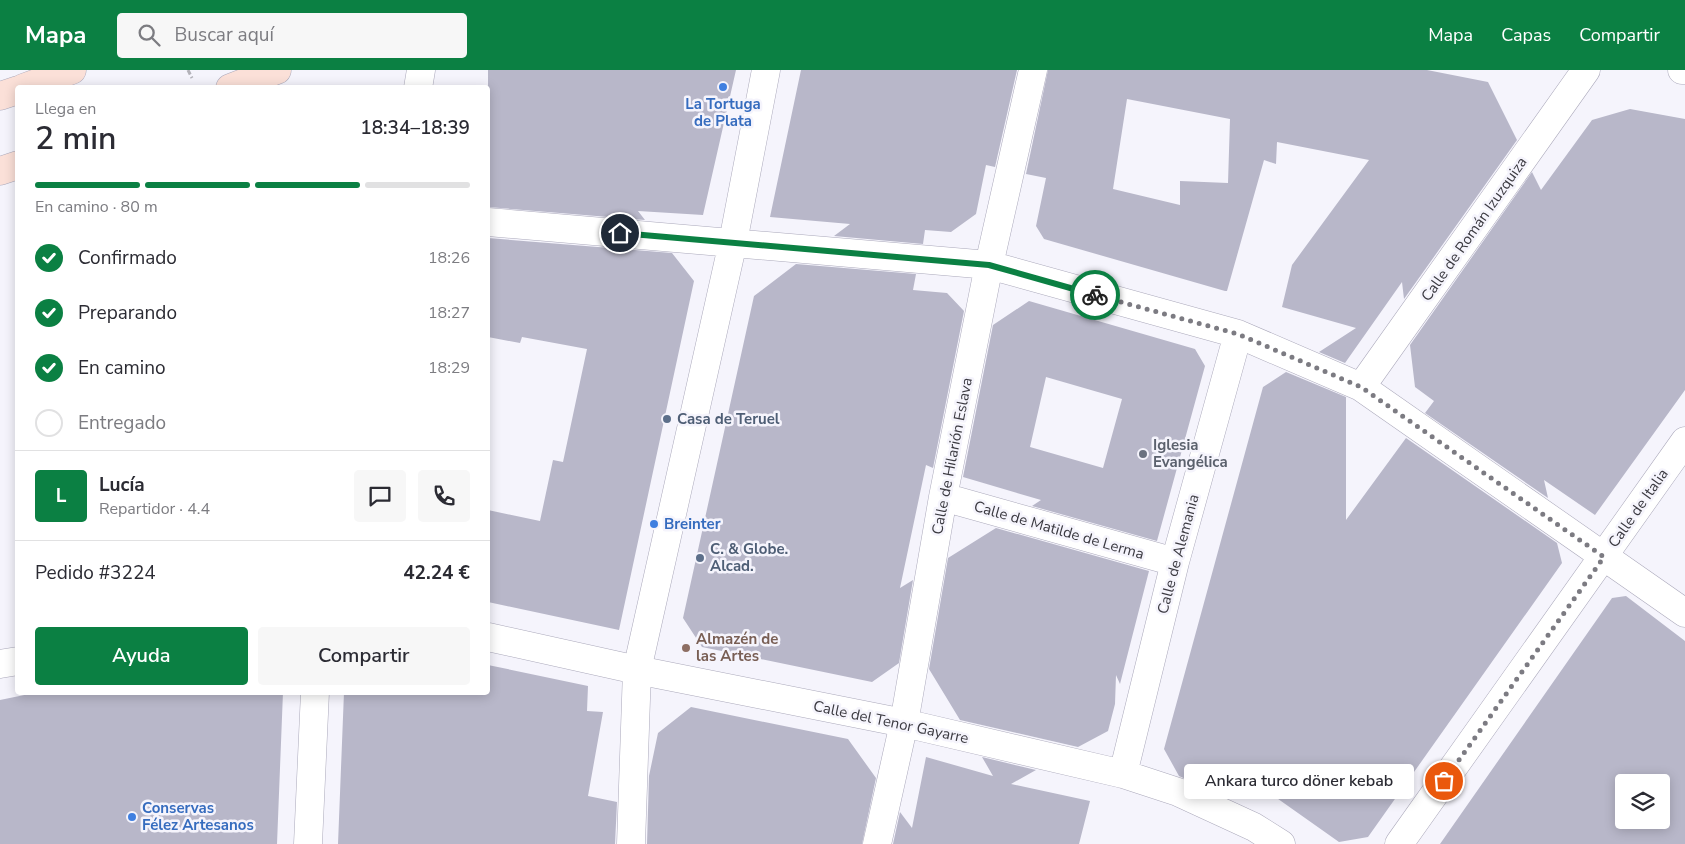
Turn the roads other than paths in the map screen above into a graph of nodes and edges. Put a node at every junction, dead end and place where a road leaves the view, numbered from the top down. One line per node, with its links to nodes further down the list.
1 (72, 70): 7 (main road)
2 (277, 70): 8 (main road)
3 (421, 70): 9 (street)
4 (766, 70): 15 (street)
5 (1033, 70): 16 (street, Calle de Hilarión Eslava)
6 (1586, 70): 18 (street, Calle de Román Izuzquiza)
7 (33, 85)
8 (238, 85)
9 (418, 85)
10 (15, 91): 11 (main road)
11 (0, 96)
12 (15, 166): 13 (main road)
13 (0, 171)
14 (490, 222): 15 (street)
15 (733, 242): 16 (street); 27 (street)
16 (989, 265): 17 (street); 20 (street, Calle de Hilarión Eslava)
17 (1238, 334): 18 (street); 22 (street, Calle de Alemania)
18 (1361, 387): 21 (street)
19 (1685, 441): 21 (street, Calle de Italia)
20 (943, 498): 22 (street, Calle de Matilde de Lerma); 29 (street, Calle de Hilarión Eslava)
21 (1604, 557): 23 (street); 35 (street, Calle de Italia)
22 (1175, 562): 30 (street, Calle de Alemania)
23 (1685, 613)
24 (490, 638): 27 (street, Calle del Tenor Gayarre)
25 (15, 662): 26 (street)
26 (0, 664)
27 (637, 670): 29 (street, Calle del Tenor Gayarre); 32 (street)
28 (315, 695): 31 (street)
29 (904, 723): 30 (street, Calle del Tenor Gayarre); 33 (street, Calle de Hilarión Eslava)
30 (1123, 774): 34 (street, Calle del Tenor Gayarre)
31 (308, 844)
32 (630, 844)
33 (877, 844)
34 (1281, 844)
35 (1399, 844)

